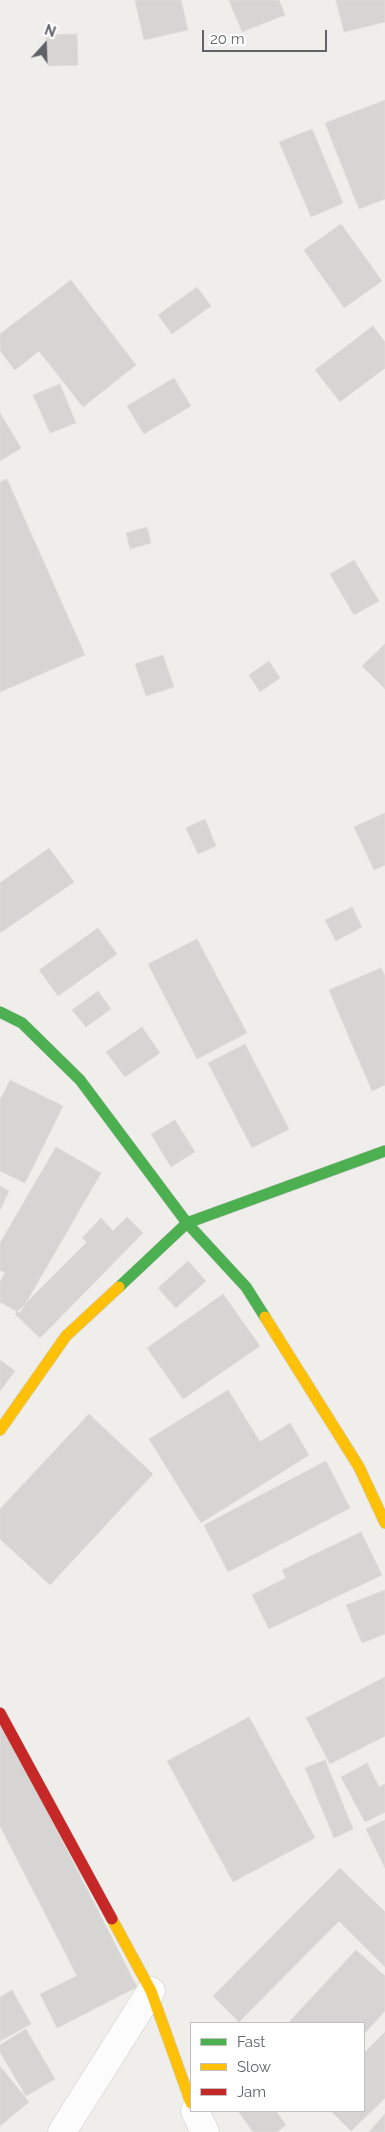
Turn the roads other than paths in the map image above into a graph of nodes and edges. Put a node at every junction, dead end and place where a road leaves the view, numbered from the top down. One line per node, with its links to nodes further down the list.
1 (0, 1012): 3 (street)
2 (385, 1151): 3 (street)
3 (187, 1223): 4 (street); 5 (street)
4 (0, 1430)
5 (385, 1523)
6 (0, 1713): 7 (street)
7 (151, 1991): 8 (street); 10 (street)
8 (190, 2100)
9 (195, 2112): 11 (street)
10 (62, 2132)
11 (205, 2132)

